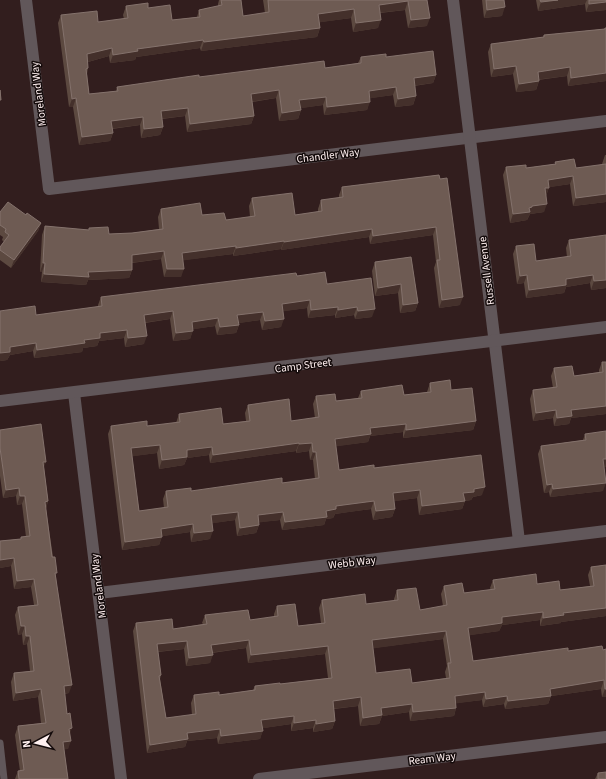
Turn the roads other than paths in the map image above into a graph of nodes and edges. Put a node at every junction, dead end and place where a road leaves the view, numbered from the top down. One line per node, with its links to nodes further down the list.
1 (26, 0): 5 (street, Moreland Way)
2 (453, 0): 4 (street, Russell Avenue)
3 (606, 121): 4 (street, Chandler Way)
4 (470, 138): 5 (street, Chandler Way); 7 (street, Russell Avenue)
5 (50, 189)
6 (606, 328): 7 (street, Camp Street)
7 (495, 341): 8 (street, Camp Street); 11 (street, Russell Avenue)
8 (74, 392): 9 (street, Camp Street); 12 (street, Moreland Way)
9 (0, 402)
10 (606, 531): 11 (street, Webb Way)
11 (519, 542): 12 (street, Webb Way)
12 (99, 593): 16 (street, Moreland Way)
13 (606, 737): 17 (street, Ream Way)
14 (0, 742): 15 (lane)
15 (4, 779)
16 (121, 779)
17 (259, 779)

